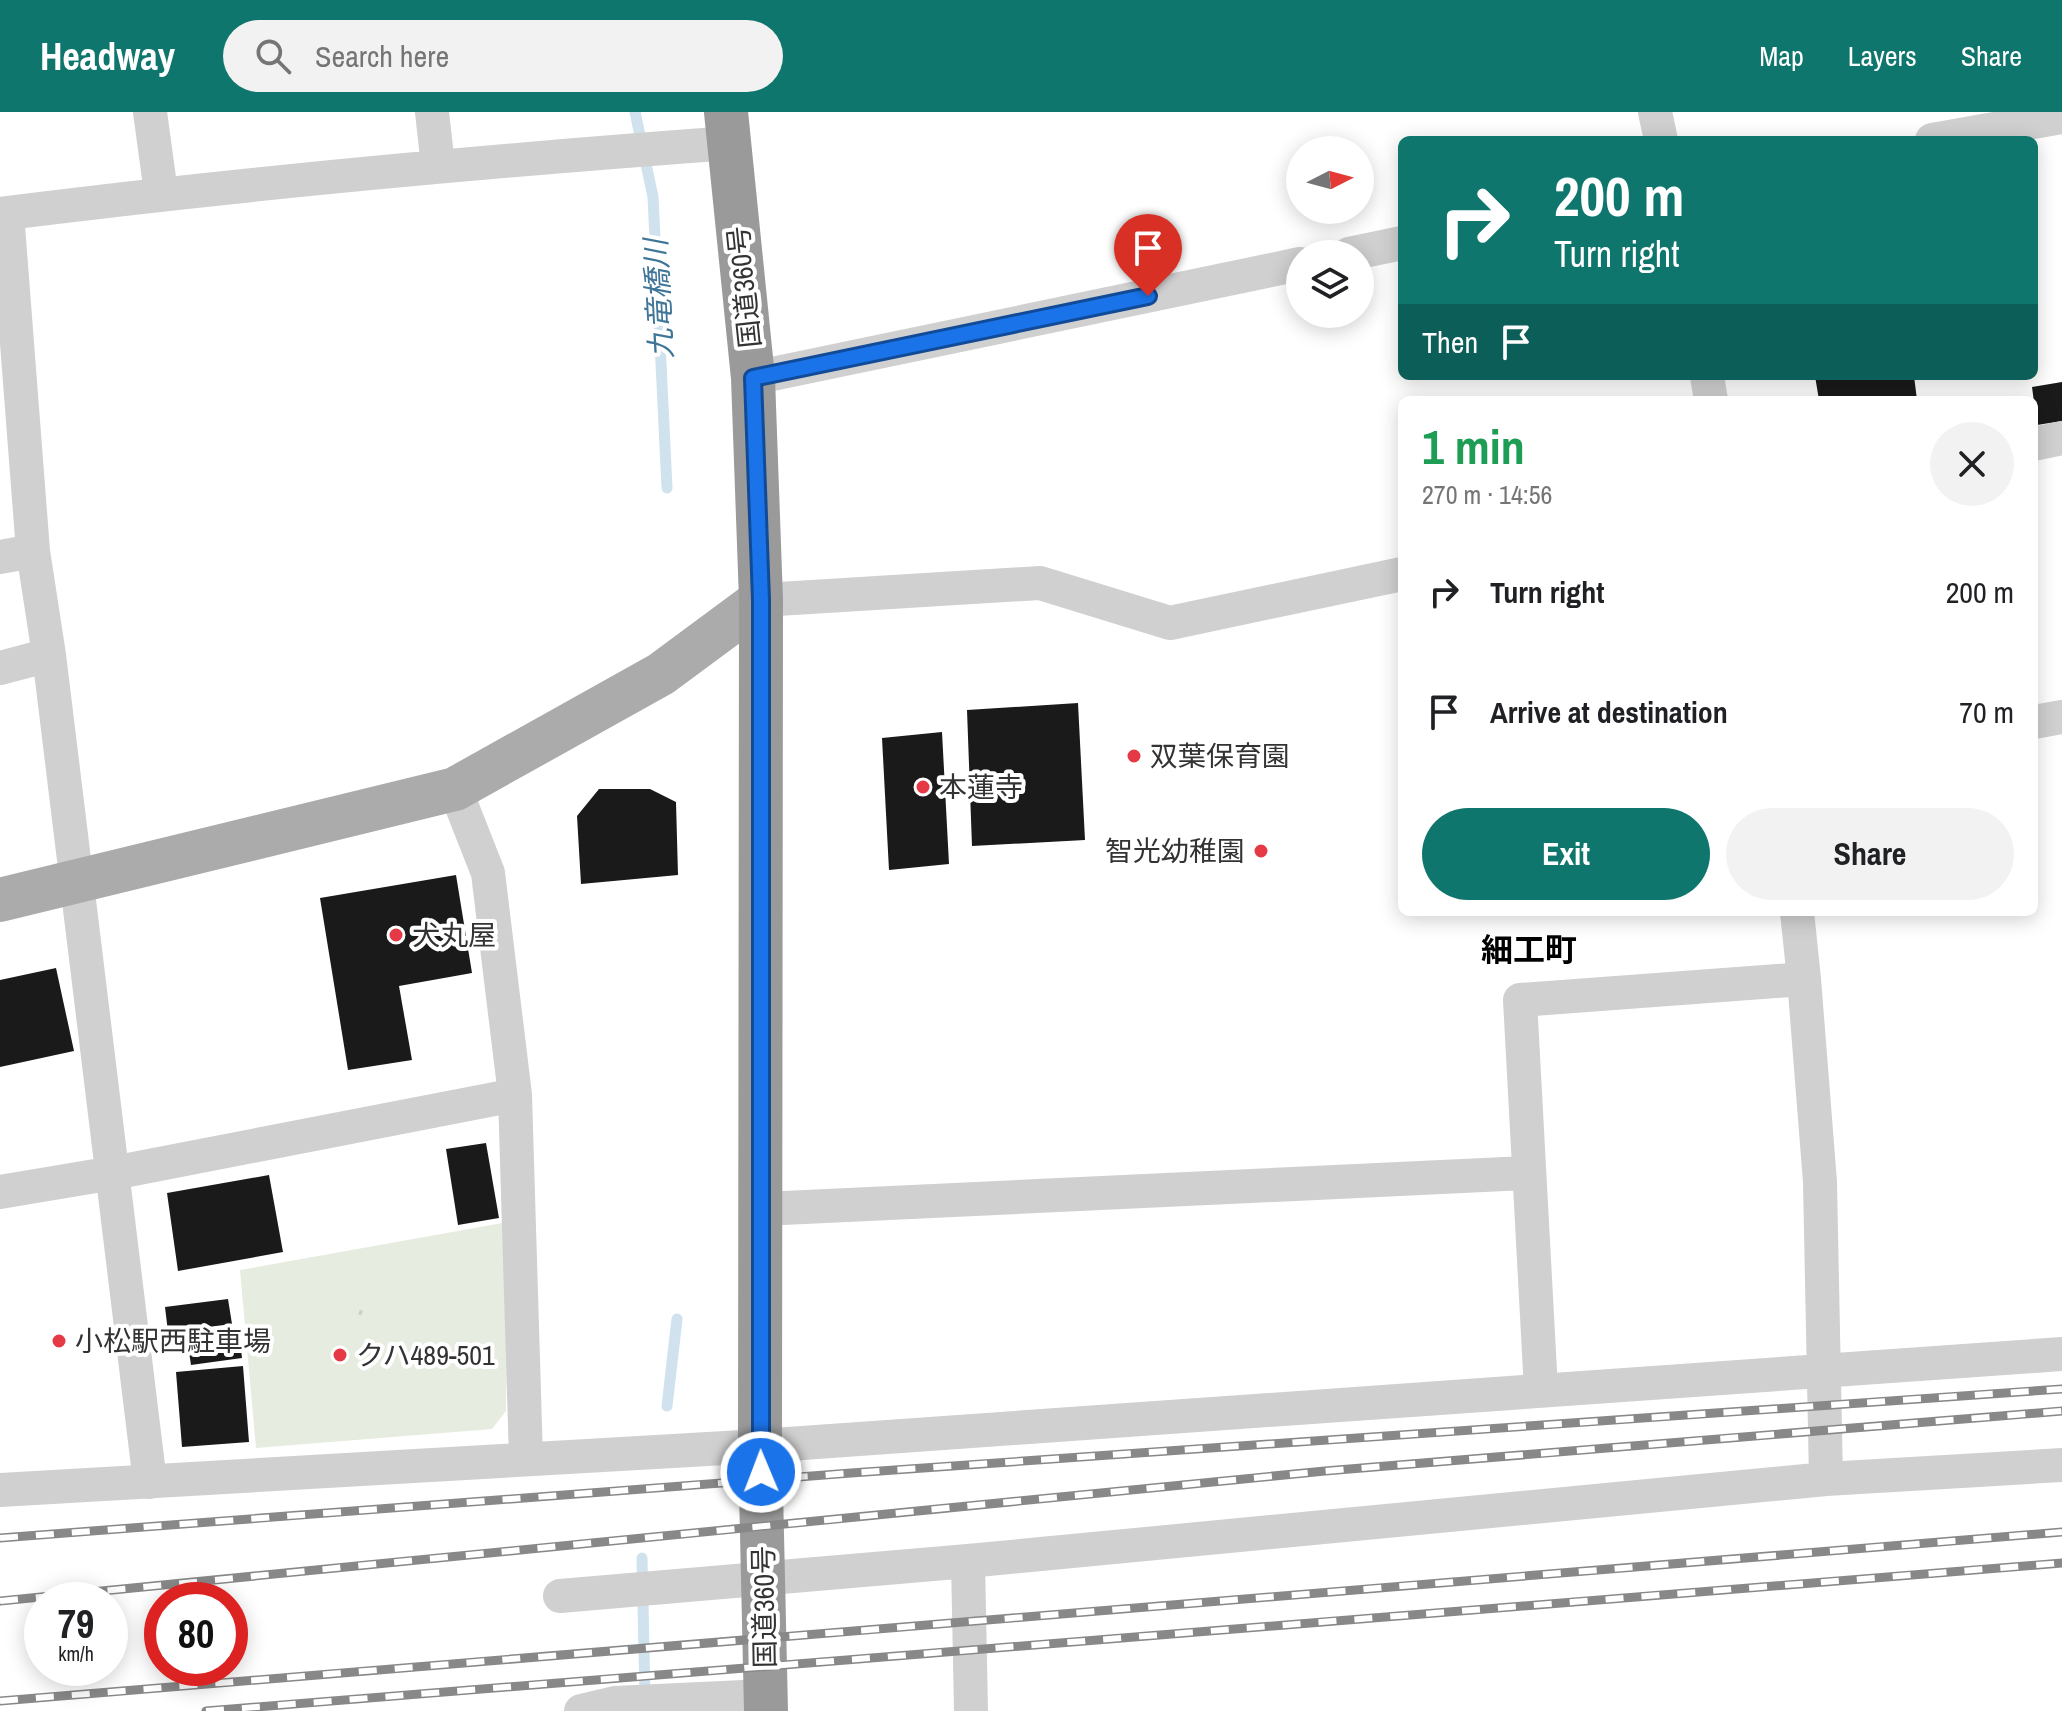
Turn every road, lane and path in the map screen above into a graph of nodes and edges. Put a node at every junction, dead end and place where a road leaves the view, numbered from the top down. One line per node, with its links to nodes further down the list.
1 (150, 112): 9 (street)
2 (432, 112): 8 (street)
3 (1655, 112): 6 (street)
4 (2062, 117): 7 (street)
5 (728, 127): 8 (street); 14 (highway, 国道360号)
6 (1660, 136)
7 (1955, 136)
8 (438, 166): 9 (street)
9 (161, 193): 10 (street)
10 (3, 213): 17 (street)
11 (1398, 244): 12 (street)
12 (1374, 249)
13 (1286, 267): 14 (street)
14 (753, 378): 19 (highway, 国道360号)
15 (2062, 438): 16 (street)
16 (2038, 443)
17 (16, 554): 20 (street)
18 (1398, 575): 19 (street)
19 (761, 600): 24 (main road); 33 (highway, 国道360号)
20 (49, 655): 21 (street); 25 (street)
21 (0, 668)
22 (2062, 717): 23 (street)
23 (2038, 721)
24 (455, 789): 25 (main road); 29 (street)
25 (75, 884): 26 (main road); 30 (street)
26 (0, 900)
27 (1797, 916): 28 (street)
28 (1804, 979): 31 (street); 35 (street)
29 (515, 1095): 30 (street); 38 (street)
30 (113, 1173): 32 (street); 41 (street)
31 (1528, 1173): 33 (street); 36 (street)
32 (0, 1192)
33 (761, 1209): 37 (highway, 国道360号)
34 (2062, 1354): 35 (street)
35 (1823, 1369): 36 (street); 40 (street)
36 (1541, 1390): 37 (street)
37 (760, 1446): 38 (street); 44 (highway, 国道360号)
38 (526, 1459): 41 (street)
39 (2062, 1465): 40 (street)
40 (1826, 1479): 43 (street)
41 (150, 1482): 42 (street)
42 (0, 1490)
43 (968, 1561): 44 (street); 48 (street)
44 (763, 1578): 45 (street); 46 (highway, 国道360号)
45 (560, 1596)
46 (766, 1704): 47 (street)
47 (581, 1711)
48 (971, 1711)

